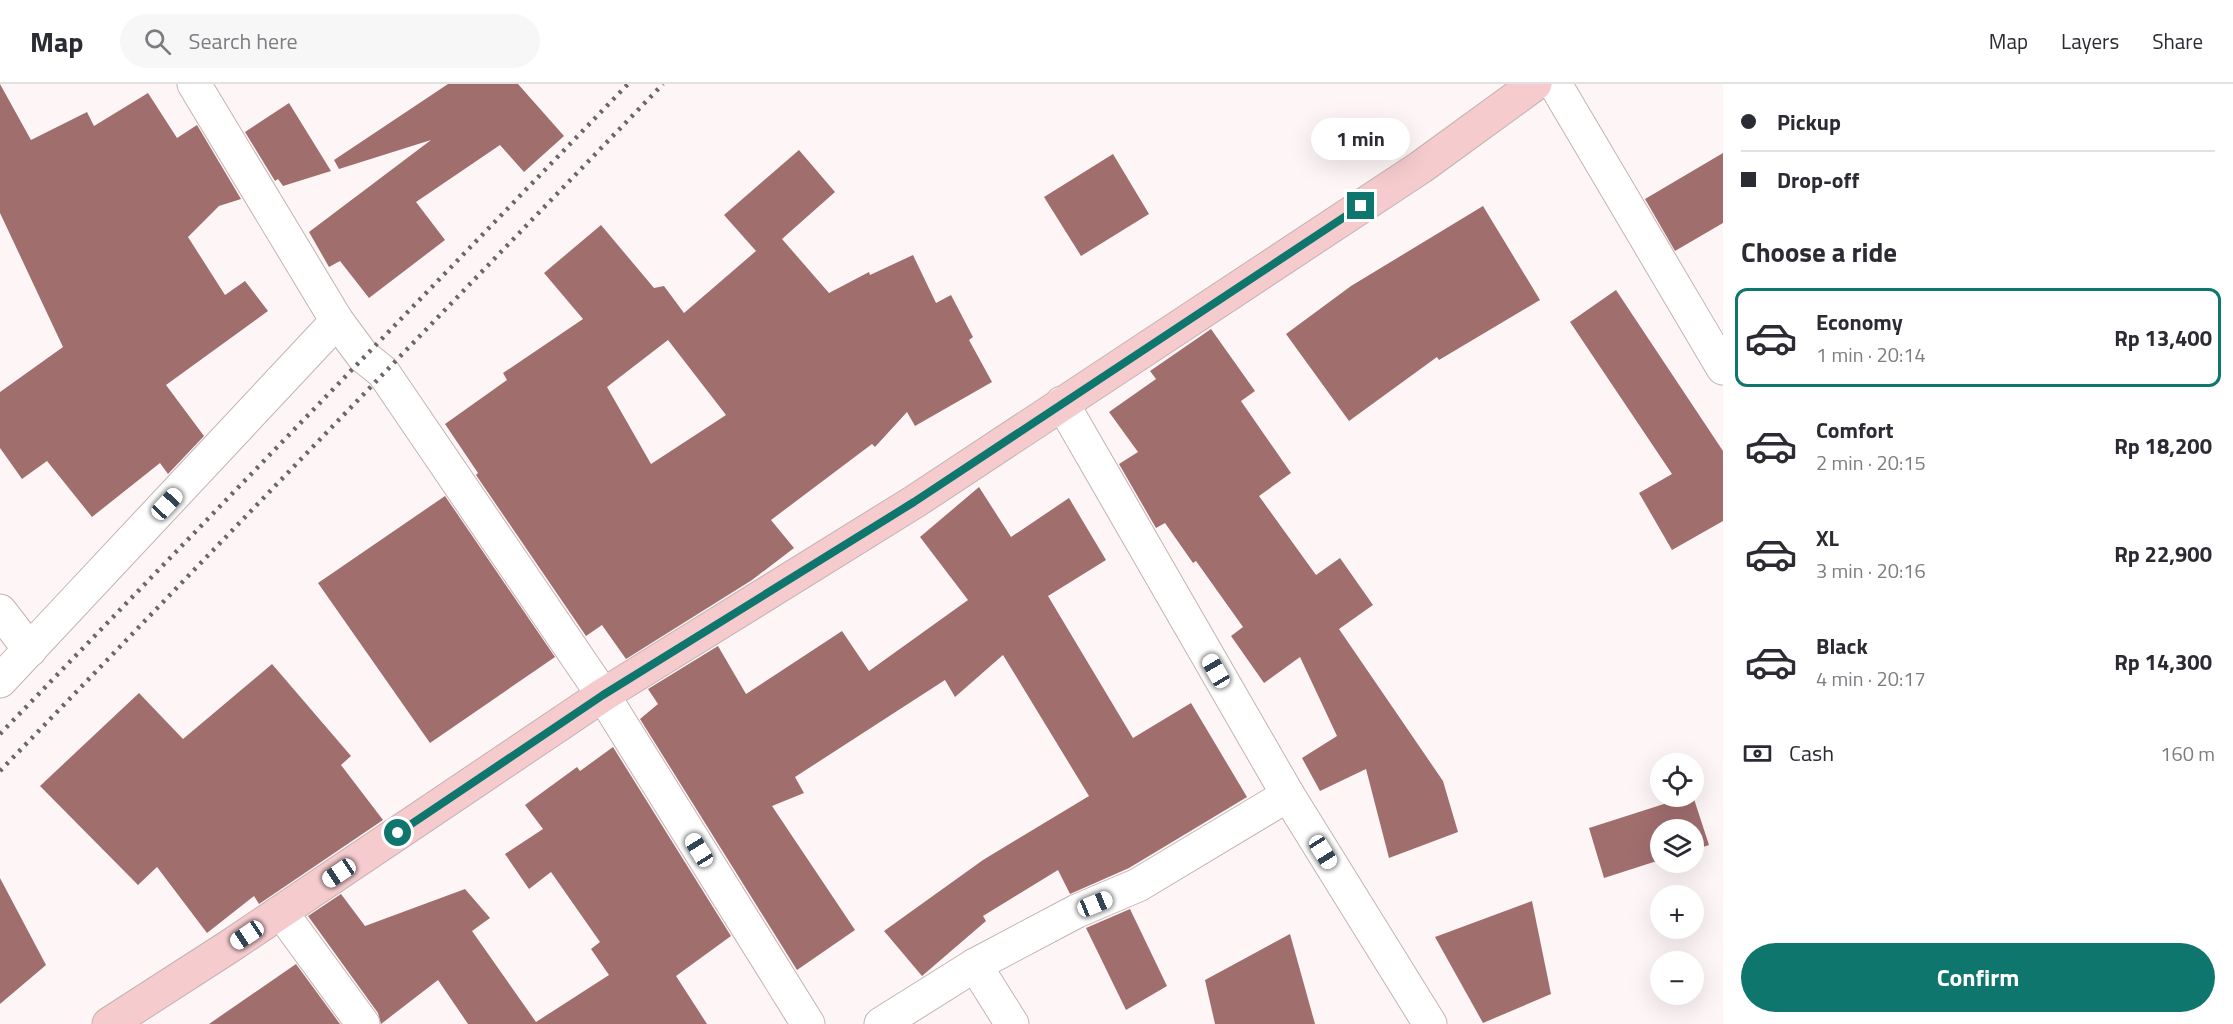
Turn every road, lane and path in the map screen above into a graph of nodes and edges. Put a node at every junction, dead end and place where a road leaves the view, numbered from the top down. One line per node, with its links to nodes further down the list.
1 (194, 84): 4 (street)
2 (1535, 84): 6 (street)
3 (1555, 84): 5 (street)
4 (337, 321): 8 (street); 10 (street)
5 (1723, 368)
6 (1062, 403): 10 (street); 11 (street)
7 (0, 611): 8 (street)
8 (30, 650): 9 (street)
9 (0, 681)
10 (603, 695): 12 (street); 16 (street)
11 (1288, 795): 13 (street); 19 (street)
12 (281, 912): 14 (street); 15 (street)
13 (975, 965): 17 (street); 18 (street)
14 (109, 1024)
15 (363, 1024)
16 (808, 1024)
17 (881, 1024)
18 (1012, 1024)
19 (1430, 1024)

